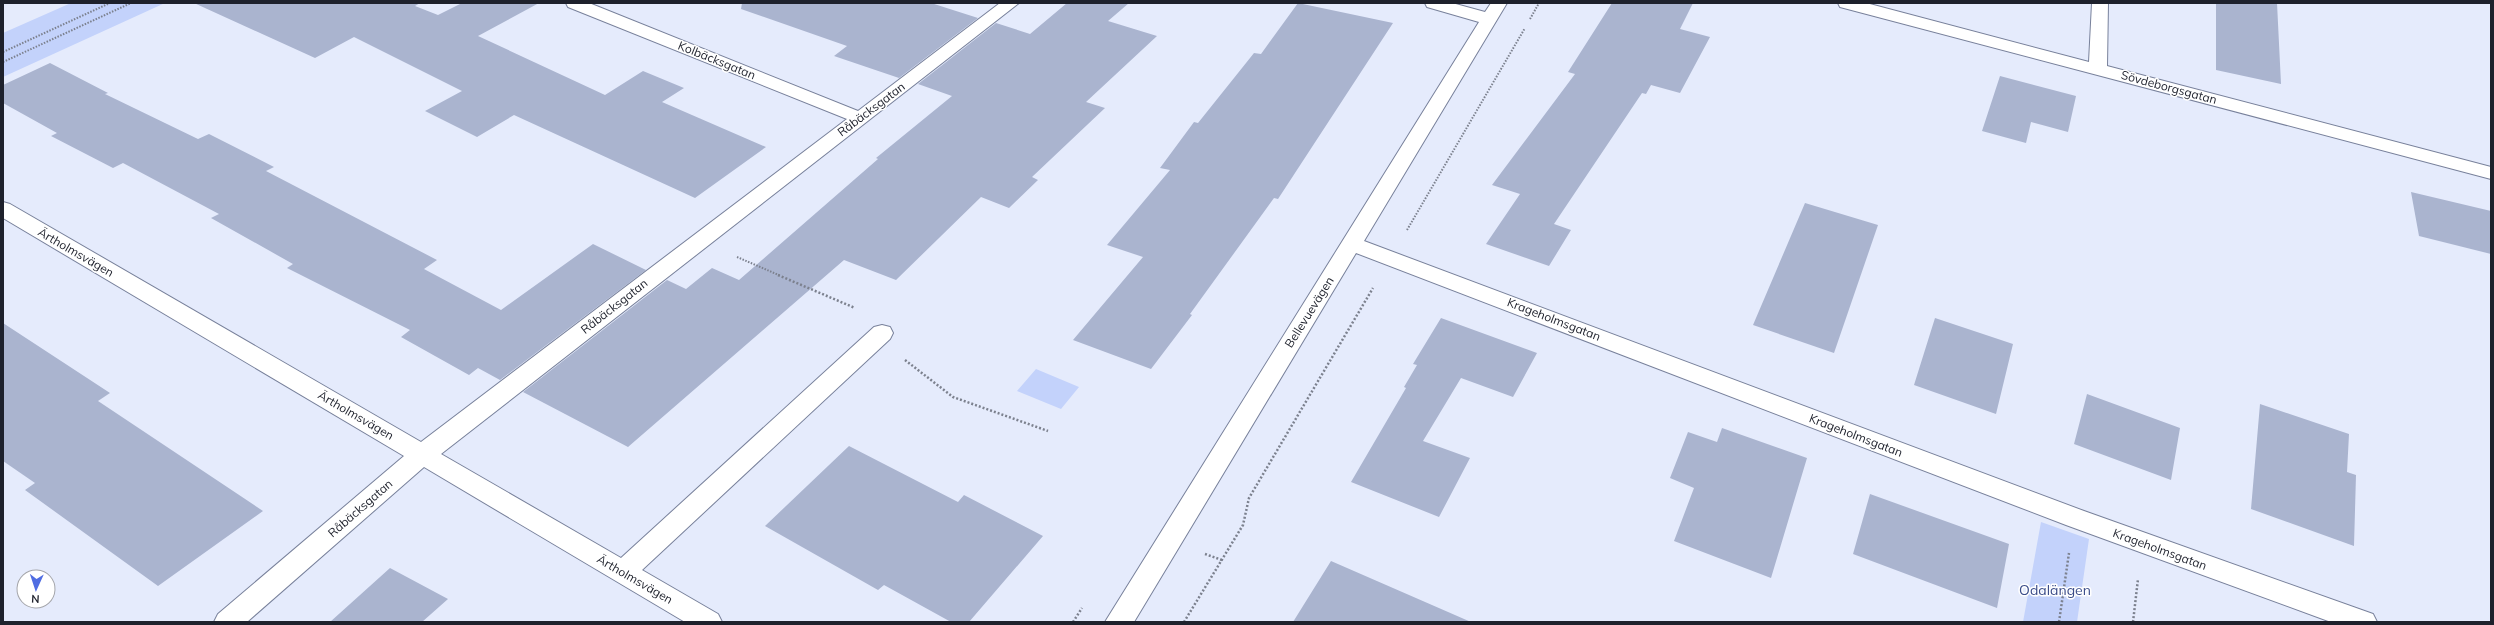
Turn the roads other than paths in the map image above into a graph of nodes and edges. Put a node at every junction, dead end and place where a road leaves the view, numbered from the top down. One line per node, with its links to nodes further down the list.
1 (574, 3): 8 (street, Kolbäcksgatan)
2 (1011, 3): 8 (street, Råbäcksgatan)
3 (1433, 3): 6 (street)
4 (1846, 3): 7 (street, Sövdeborgsgatan)
5 (2100, 3): 7 (street)
6 (1494, 11): 11 (street, Bellevuevägen)
7 (2098, 68): 9 (street, Sövdeborgsgatan)
8 (860, 118): 13 (street, Råbäcksgatan)
9 (2491, 173)
10 (3, 209): 13 (street, Ärtholmsvägen)
11 (1351, 244): 17 (street, Bellevuevägen); 18 (street, Krageholmsgatan)
12 (882, 333): 14 (street)
13 (423, 454): 14 (street, Ärtholmsvägen); 15 (street, Råbäcksgatan)
14 (623, 572): 16 (street, Ärtholmsvägen)
15 (228, 622)
16 (708, 622)
17 (1119, 622)
18 (2363, 622)

